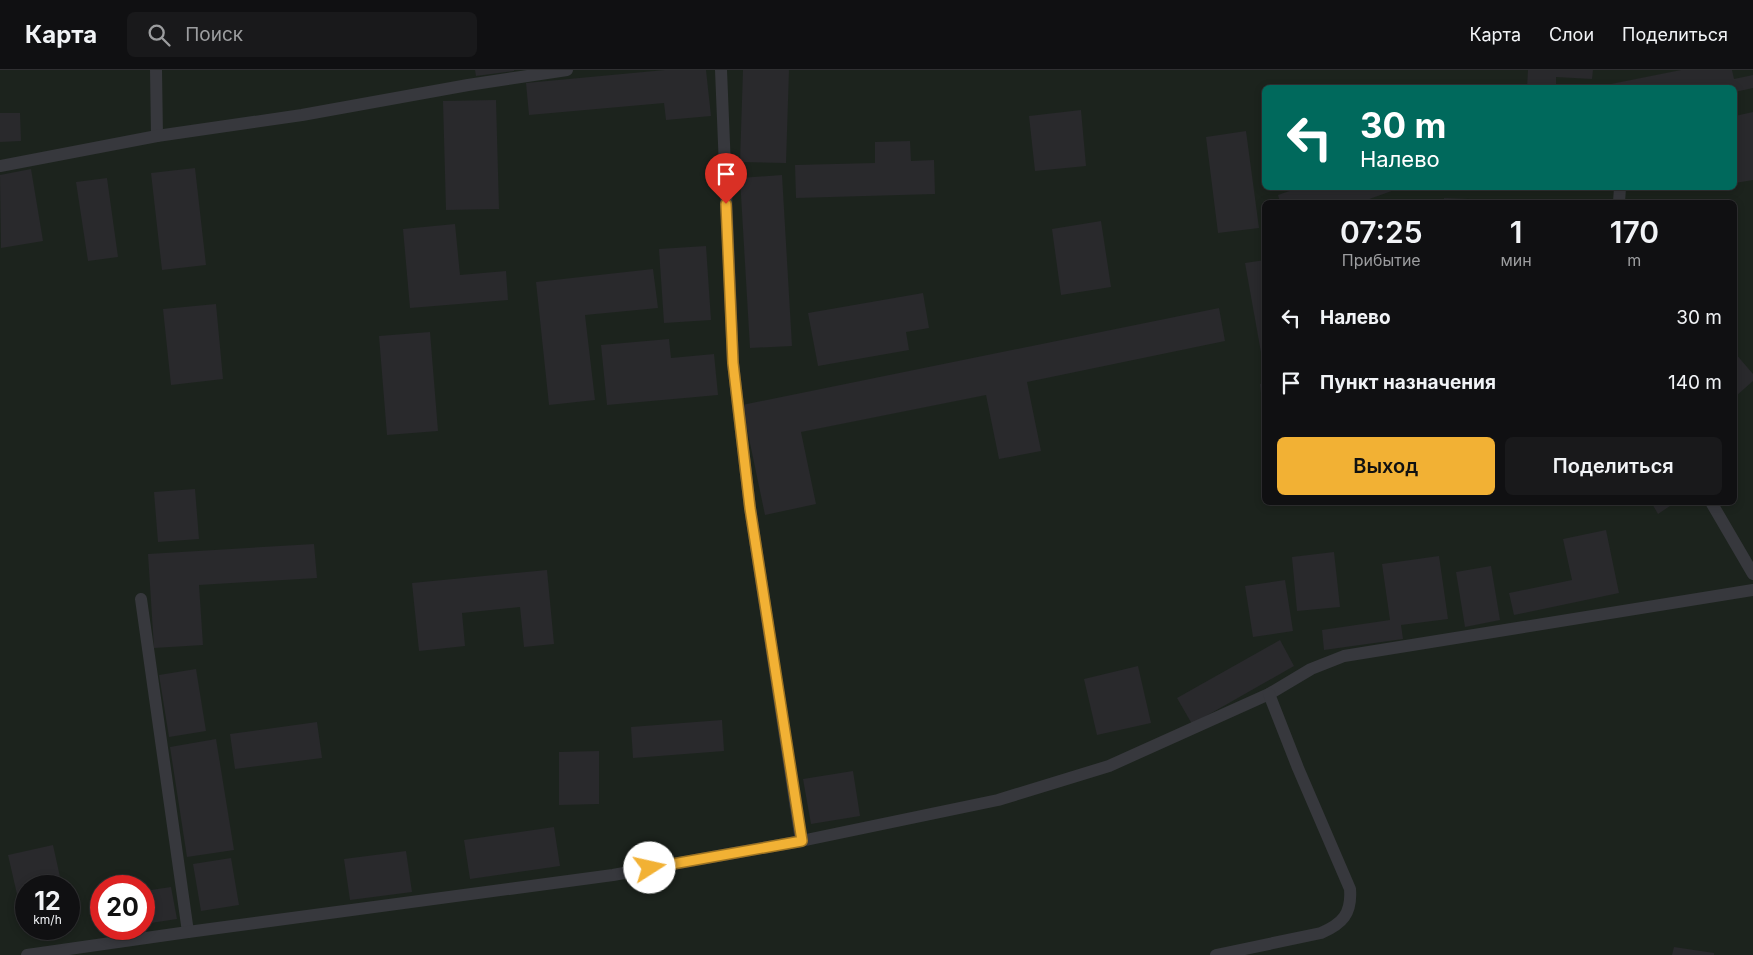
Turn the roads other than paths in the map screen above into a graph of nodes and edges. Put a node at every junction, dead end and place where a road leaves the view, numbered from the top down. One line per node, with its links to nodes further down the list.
1 (156, 70): 4 (lane)
2 (567, 70): 4 (lane)
3 (721, 70): 11 (lane)
4 (157, 136): 5 (lane)
5 (0, 166)
6 (1713, 505): 7 (lane)
7 (1753, 574)
8 (1753, 590): 10 (lane)
9 (141, 599): 12 (lane)
10 (1269, 694): 11 (lane); 14 (lane)
11 (802, 841): 12 (lane)
12 (188, 932): 13 (lane)
13 (27, 955)
14 (1216, 955)

